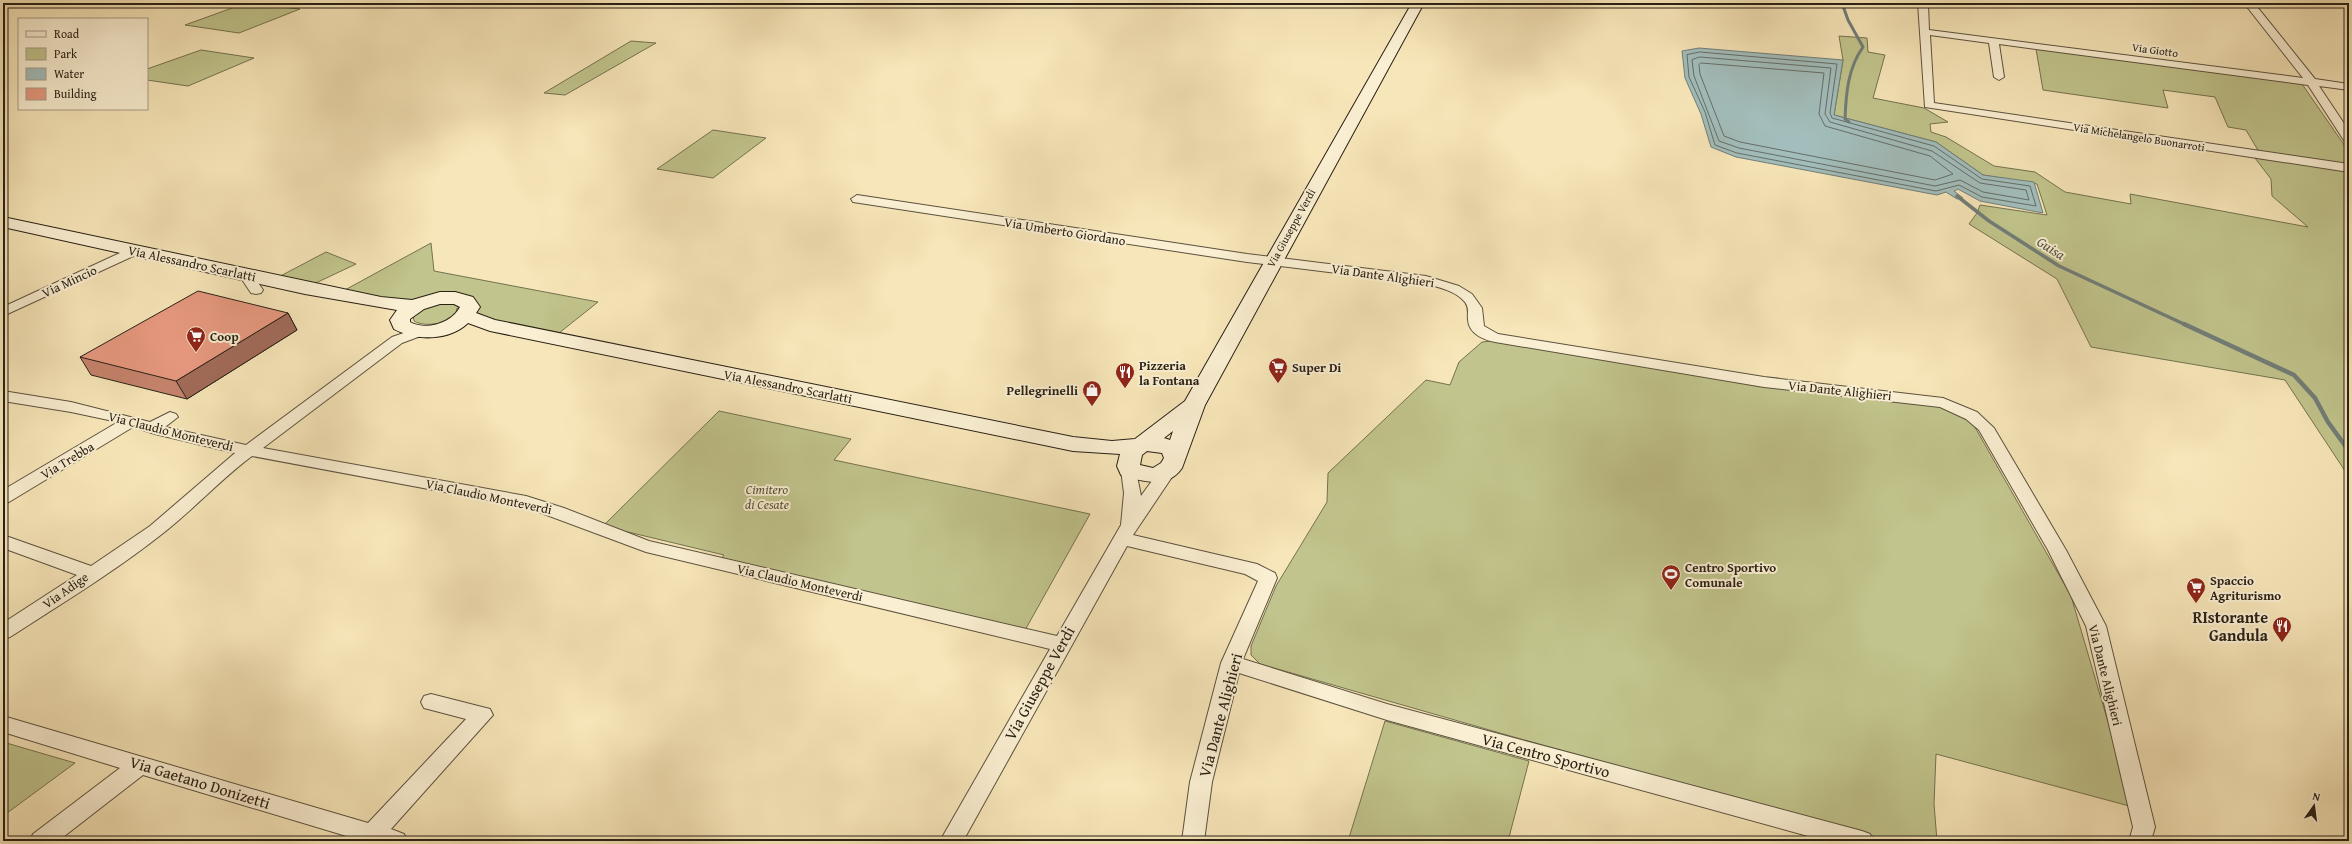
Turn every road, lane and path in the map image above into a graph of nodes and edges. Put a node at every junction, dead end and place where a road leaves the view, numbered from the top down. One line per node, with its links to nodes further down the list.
1 (1418, 3): 14 (street, Via Giuseppe Verdi)
2 (1923, 3): 4 (street)
3 (2249, 3): 7 (street)
4 (1926, 32): 5 (street, Via Giotto); 10 (street, Via Michelangelo Buonarroti)
5 (1994, 41): 6 (street); 7 (street, Via Giotto)
6 (1999, 77)
7 (2312, 83): 8 (street, Via Giotto); 9 (street)
8 (2349, 87)
9 (2349, 140)
10 (2349, 168)
11 (857, 199): 14 (street, Via Umberto Giordano)
12 (3, 222): 13 (street, Via Alessandro Scarlatti)
13 (135, 250): 15 (street, Via Alessandro Scarlatti); 18 (street, Via Mincio)
14 (1273, 260): 23 (street, Via Giuseppe Verdi); 48 (street, Via Dante Alighieri)
15 (246, 275): 16 (street); 21 (street, Via Alessandro Scarlatti)
16 (256, 290)
17 (3, 298): 18 (street)
18 (23, 303): 19 (street, Via Mincio)
19 (3, 312)
20 (459, 320): 21 (street, Via Alessandro Scarlatti); 21 (street); 28 (street, Via Alessandro Scarlatti)
21 (408, 324): 29 (street)
22 (3, 396): 25 (street, Via Claudio Monteverdi)
23 (1194, 405): 27 (street, Via Giuseppe Verdi); 30 (street, Via Giuseppe Verdi)
24 (170, 417): 26 (street)
25 (132, 421): 26 (street, Via Claudio Monteverdi); 32 (street, Via Trebba)
26 (152, 428): 29 (street, Via Claudio Monteverdi)
27 (1140, 445): 28 (street, Via Alessandro Scarlatti); 30 (street); 31 (street)
28 (1087, 446): 31 (street, Via Alessandro Scarlatti)
29 (248, 450): 35 (street); 37 (street, Via Claudio Monteverdi)
30 (1172, 463): 31 (street); 33 (street, Via Giuseppe Verdi)
31 (1128, 469): 33 (street, Via Giuseppe Verdi)
32 (3, 498)
33 (1126, 532): 37 (street, Via Giuseppe Verdi); 38 (street, Via Dante Alighieri)
34 (3, 541): 35 (street, Via Adige)
35 (93, 574): 36 (street, Via Adige)
36 (3, 632)
37 (1061, 644): 45 (street, Via Giuseppe Verdi)
38 (1231, 663): 46 (street, Via Dante Alighieri); 47 (street, Via Centro Sportivo)
39 (430, 702): 42 (street)
40 (3, 724): 41 (street, Via Gaetano Donizetti)
41 (142, 764): 42 (street, Via Gaetano Donizetti); 43 (street)
42 (372, 834): 44 (street, Via Gaetano Donizetti)
43 (41, 841)
44 (396, 841)
45 (951, 841)
46 (1193, 841)
47 (1862, 841)
48 (2140, 841)

